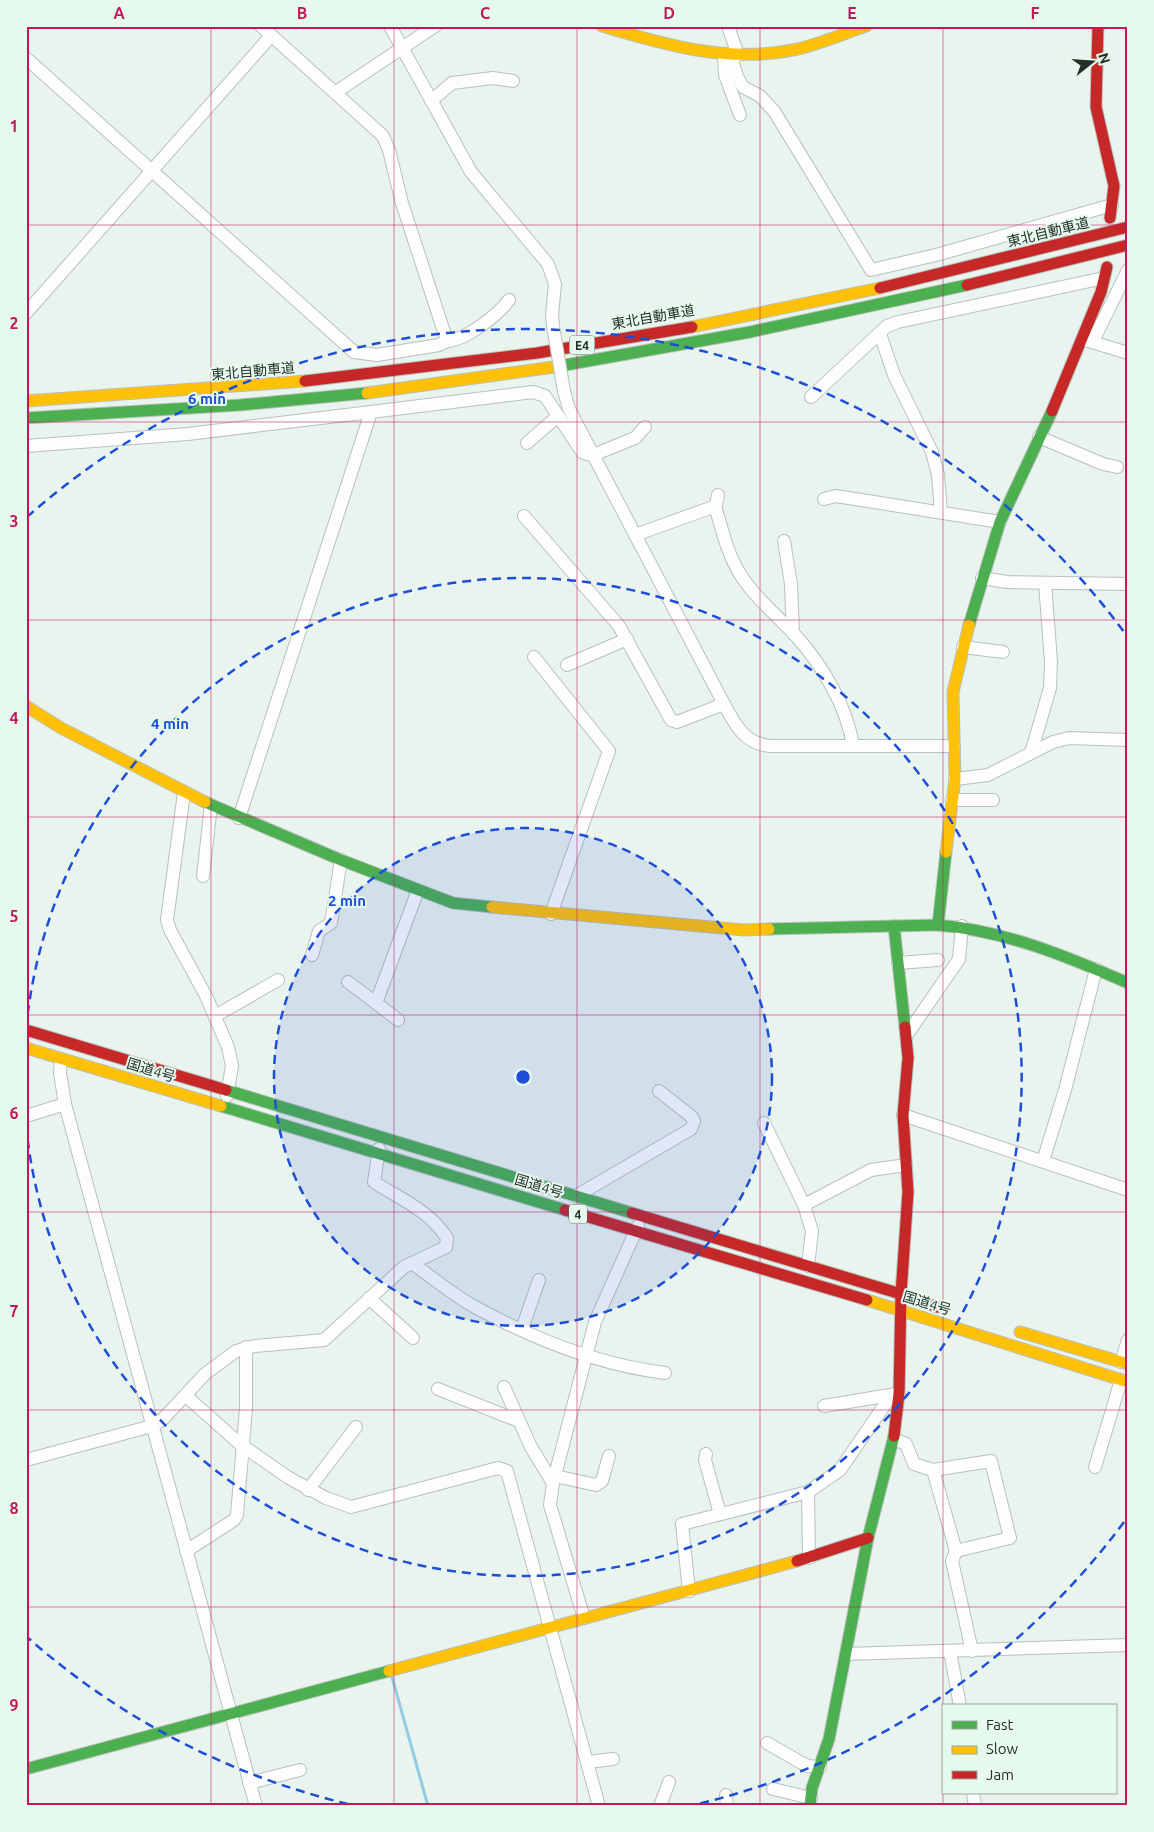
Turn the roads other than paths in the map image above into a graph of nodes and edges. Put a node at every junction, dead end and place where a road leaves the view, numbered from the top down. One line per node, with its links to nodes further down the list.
1 (261, 26): 8 (street)
2 (390, 26): 9 (street)
3 (435, 26): 9 (street)
4 (602, 26): 10 (main road)
5 (728, 26): 10 (street)
6 (866, 26): 10 (main road)
7 (1098, 26): 17 (main road)
8 (270, 37): 13 (street); 16 (street)
9 (401, 47): 13 (street); 14 (street)
10 (730, 55): 15 (street); 17 (street)
11 (26, 58): 16 (street)
12 (513, 80): 14 (street)
13 (336, 92): 27 (street)
14 (431, 101): 38 (street, bridge)
15 (740, 115)
16 (153, 171): 24 (street); 27 (street)
17 (1112, 205): 18 (main road)
18 (1110, 218)
19 (1128, 227): 30 (main road, 東北自動車道 / E4)
20 (1128, 246): 33 (main road, E4)
21 (1128, 270): 26 (street)
22 (1106, 272): 25 (street); 26 (main road)
23 (509, 300): 27 (street)
24 (26, 313)
25 (880, 334): 29 (street); 42 (street)
26 (1087, 340): 28 (street); 35 (main road)
27 (447, 341)
28 (1128, 353)
29 (811, 397)
30 (26, 401)
31 (371, 412): 32 (street); 37 (street); 67 (street)
32 (558, 416): 36 (street); 38 (street)
33 (26, 418)
34 (645, 426): 38 (street)
35 (1039, 437): 39 (street); 44 (main road)
36 (527, 443)
37 (26, 446)
38 (590, 455): 40 (street); 45 (street)
39 (1117, 467)
40 (599, 487)
41 (824, 499): 42 (street)
42 (941, 512): 44 (street)
43 (524, 516): 51 (street)
44 (1000, 522): 47 (main road)
45 (635, 535): 50 (street); 56 (street)
46 (784, 540): 50 (street)
47 (982, 578): 48 (street); 52 (main road)
48 (1045, 583): 49 (street); 61 (street)
49 (1128, 584)
50 (793, 633): 59 (street)
51 (627, 639): 55 (street); 56 (street)
52 (963, 647): 53 (street); 60 (main road)
53 (1004, 652)
54 (534, 657): 71 (street)
55 (566, 665)
56 (724, 704): 59 (street)
57 (26, 706): 63 (main road)
58 (1128, 740): 61 (street)
59 (853, 746): 60 (street)
60 (954, 746): 62 (main road)
61 (1031, 753): 62 (street)
62 (955, 779): 64 (main road)
63 (184, 793): 66 (main road); 83 (street)
64 (952, 800): 65 (street); 72 (main road)
65 (993, 800)
66 (211, 805): 67 (main road); 69 (street)
67 (239, 818): 68 (main road)
68 (341, 860): 70 (main road); 75 (street)
69 (202, 876)
70 (418, 890): 71 (main road); 82 (street)
71 (551, 914): 73 (main road)
72 (938, 924): 73 (main road); 74 (main road)
73 (894, 926): 77 (main road)
74 (962, 926): 78 (main road); 86 (street)
75 (312, 955)
76 (938, 960): 77 (street)
77 (898, 963): 86 (main road)
78 (1096, 969): 81 (main road); 98 (street)
79 (278, 980): 83 (street)
80 (348, 982): 82 (street)
81 (1128, 983)
82 (376, 1003): 84 (street)
83 (215, 1016): 89 (street)
84 (398, 1020)
85 (26, 1030): 89 (main road, 国道4号 / 4)
86 (906, 1036): 94 (main road)
87 (26, 1048): 88 (main road, 国道4号 / 4)
88 (61, 1058): 91 (street); 92 (main road, 国道4号 / 4)
89 (228, 1090): 92 (street); 96 (main road, 国道4号 / 4)
90 (659, 1091): 101 (street)
91 (66, 1104): 93 (street); 127 (street)
92 (224, 1107): 97 (main road, 国道4号 / 4)
93 (26, 1116)
94 (903, 1116): 98 (street); 99 (main road)
95 (764, 1122): 102 (street)
96 (382, 1137): 97 (street); 101 (main road, 国道4号 / 4)
97 (378, 1154): 104 (main road, 国道4号 / 4); 105 (street)
98 (1043, 1162): 100 (street)
99 (906, 1165): 102 (street); 108 (main road)
100 (1128, 1190)
101 (576, 1196): 103 (main road, 国道4号 / 4)
102 (804, 1205): 106 (street)
103 (640, 1216): 104 (street); 106 (main road, 国道4号 / 4)
104 (637, 1231): 111 (main road, 国道4号 / 4); 117 (street)
105 (412, 1263): 109 (street); 112 (street)
106 (808, 1266): 108 (main road, 国道4号 / 4)
107 (539, 1280): 112 (street)
108 (901, 1294): 110 (main road, 国道4号 / 4); 111 (main road)
109 (370, 1298): 114 (street); 116 (street)
110 (947, 1310)
111 (902, 1311): 120 (main road, 国道4号 / 4); 123 (main road)
112 (522, 1329): 117 (street)
113 (1011, 1330): 118 (main road)
114 (413, 1338)
115 (1128, 1340): 118 (street)
116 (246, 1347): 124 (street); 130 (street)
117 (587, 1354): 119 (street); 136 (street)
118 (1124, 1363)
119 (665, 1373)
120 (1124, 1381): 134 (street)
121 (504, 1387): 126 (street)
122 (438, 1389): 126 (street)
123 (899, 1394): 125 (street); 129 (main road); 138 (street)
124 (186, 1396): 127 (street); 130 (street)
125 (824, 1406)
126 (519, 1421): 136 (street)
127 (152, 1426): 133 (street); 141 (street)
128 (356, 1427): 137 (street)
129 (894, 1439): 135 (street); 140 (main road)
130 (242, 1445): 137 (street); 141 (street)
131 (706, 1454): 139 (street)
132 (609, 1456): 136 (street)
133 (26, 1460)
134 (1096, 1467)
135 (933, 1470): 142 (street); 142 (street)
136 (554, 1479): 145 (street)
137 (308, 1490): 146 (street)
138 (808, 1492): 139 (street); 143 (street)
139 (720, 1514): 144 (street)
140 (868, 1538): 143 (main road); 150 (main road)
141 (186, 1551): 152 (street)
142 (956, 1551): 148 (street)
143 (809, 1558): 144 (main road)
144 (688, 1591): 145 (main road)
145 (584, 1618): 146 (main road)
146 (549, 1628): 152 (main road); 155 (street)
147 (1128, 1646): 148 (street)
148 (972, 1650): 149 (street)
149 (950, 1651): 150 (street); 151 (street)
150 (846, 1654): 156 (main road)
151 (960, 1704)
152 (230, 1714): 157 (main road); 160 (street)
153 (767, 1743): 156 (street)
154 (614, 1759): 155 (street)
155 (588, 1762): 164 (street)
156 (820, 1767): 162 (main road)
157 (26, 1770)
158 (300, 1770): 160 (street)
159 (669, 1782): 165 (street)
160 (249, 1783): 163 (street)
161 (773, 1789): 162 (street)
162 (811, 1802)
163 (256, 1806)
164 (599, 1806)
165 (660, 1806)

